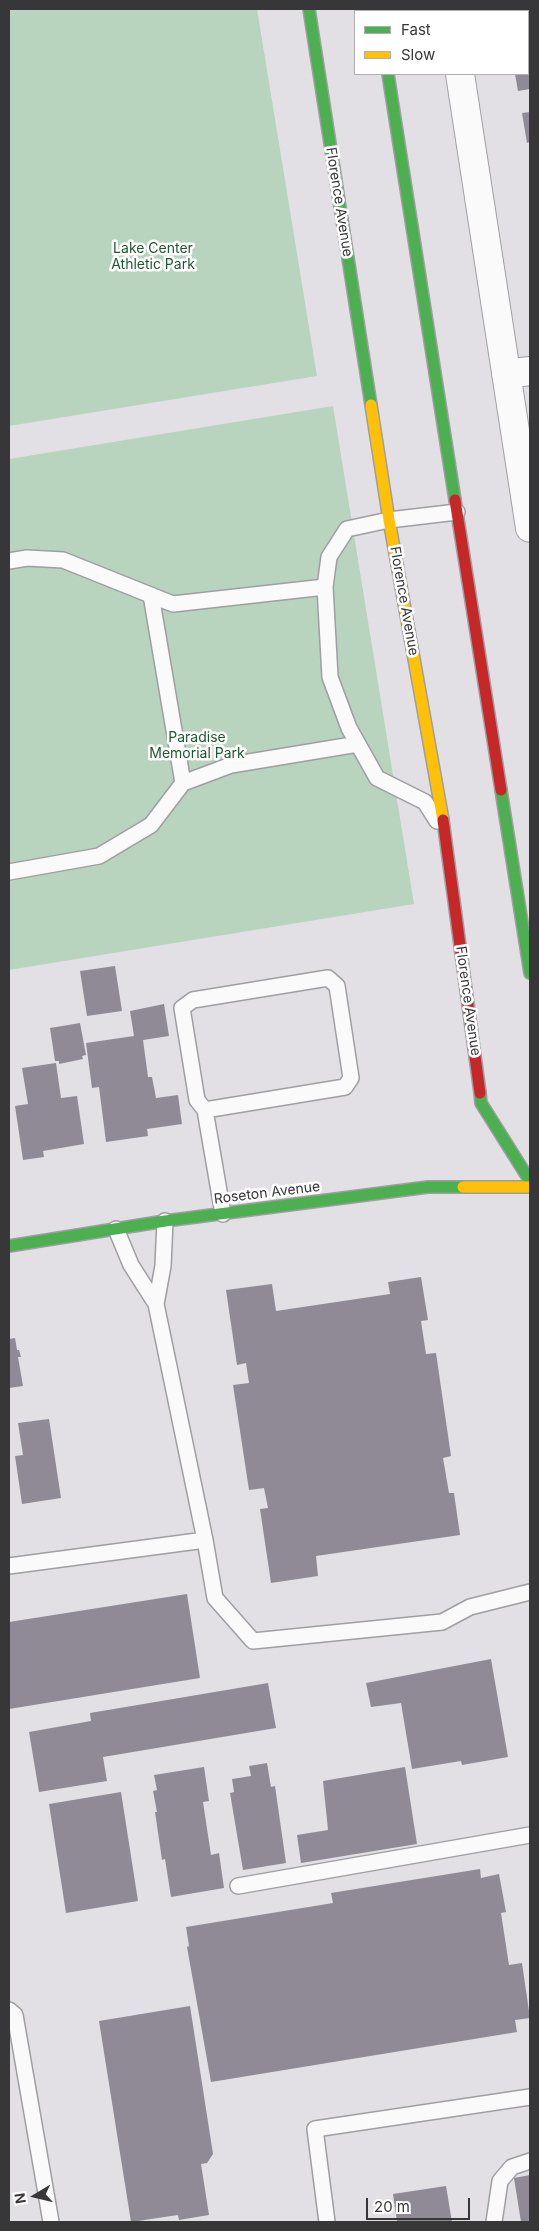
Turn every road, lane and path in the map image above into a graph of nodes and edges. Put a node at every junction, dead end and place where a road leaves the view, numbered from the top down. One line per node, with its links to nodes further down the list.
1 (309, 9): 6 (main road, Florence Avenue)
2 (388, 75): 5 (main road)
3 (460, 75): 4 (street)
4 (518, 373): 7 (street)
5 (457, 512): 6 (lane); 15 (main road)
6 (389, 520): 9 (lane); 13 (main road, Florence Avenue)
7 (530, 528)
8 (9, 561): 10 (lane)
9 (325, 587): 10 (lane); 11 (lane)
10 (151, 596): 12 (lane)
11 (358, 744): 12 (lane); 13 (lane)
12 (183, 783): 14 (lane)
13 (446, 834): 17 (main road, Florence Avenue)
14 (9, 872)
15 (530, 973)
16 (204, 1110): 16 (lane); 19 (lane)
17 (530, 1181)
18 (530, 1188): 19 (main road, Roseton Avenue)
19 (223, 1214): 20 (main road, Roseton Avenue)
20 (165, 1221): 21 (main road, Roseton Avenue); 23 (lane)
21 (116, 1229): 22 (main road, Roseton Avenue); 23 (lane)
22 (9, 1246)
23 (156, 1304): 24 (lane)
24 (205, 1540): 25 (lane); 26 (lane)
25 (9, 1566)
26 (530, 1592)
27 (530, 1835): 28 (lane)
28 (238, 1886)
29 (9, 2010): 32 (lane)
30 (530, 2097): 33 (lane)
31 (530, 2161): 34 (lane)
32 (51, 2222)
33 (327, 2222)
34 (494, 2222)

